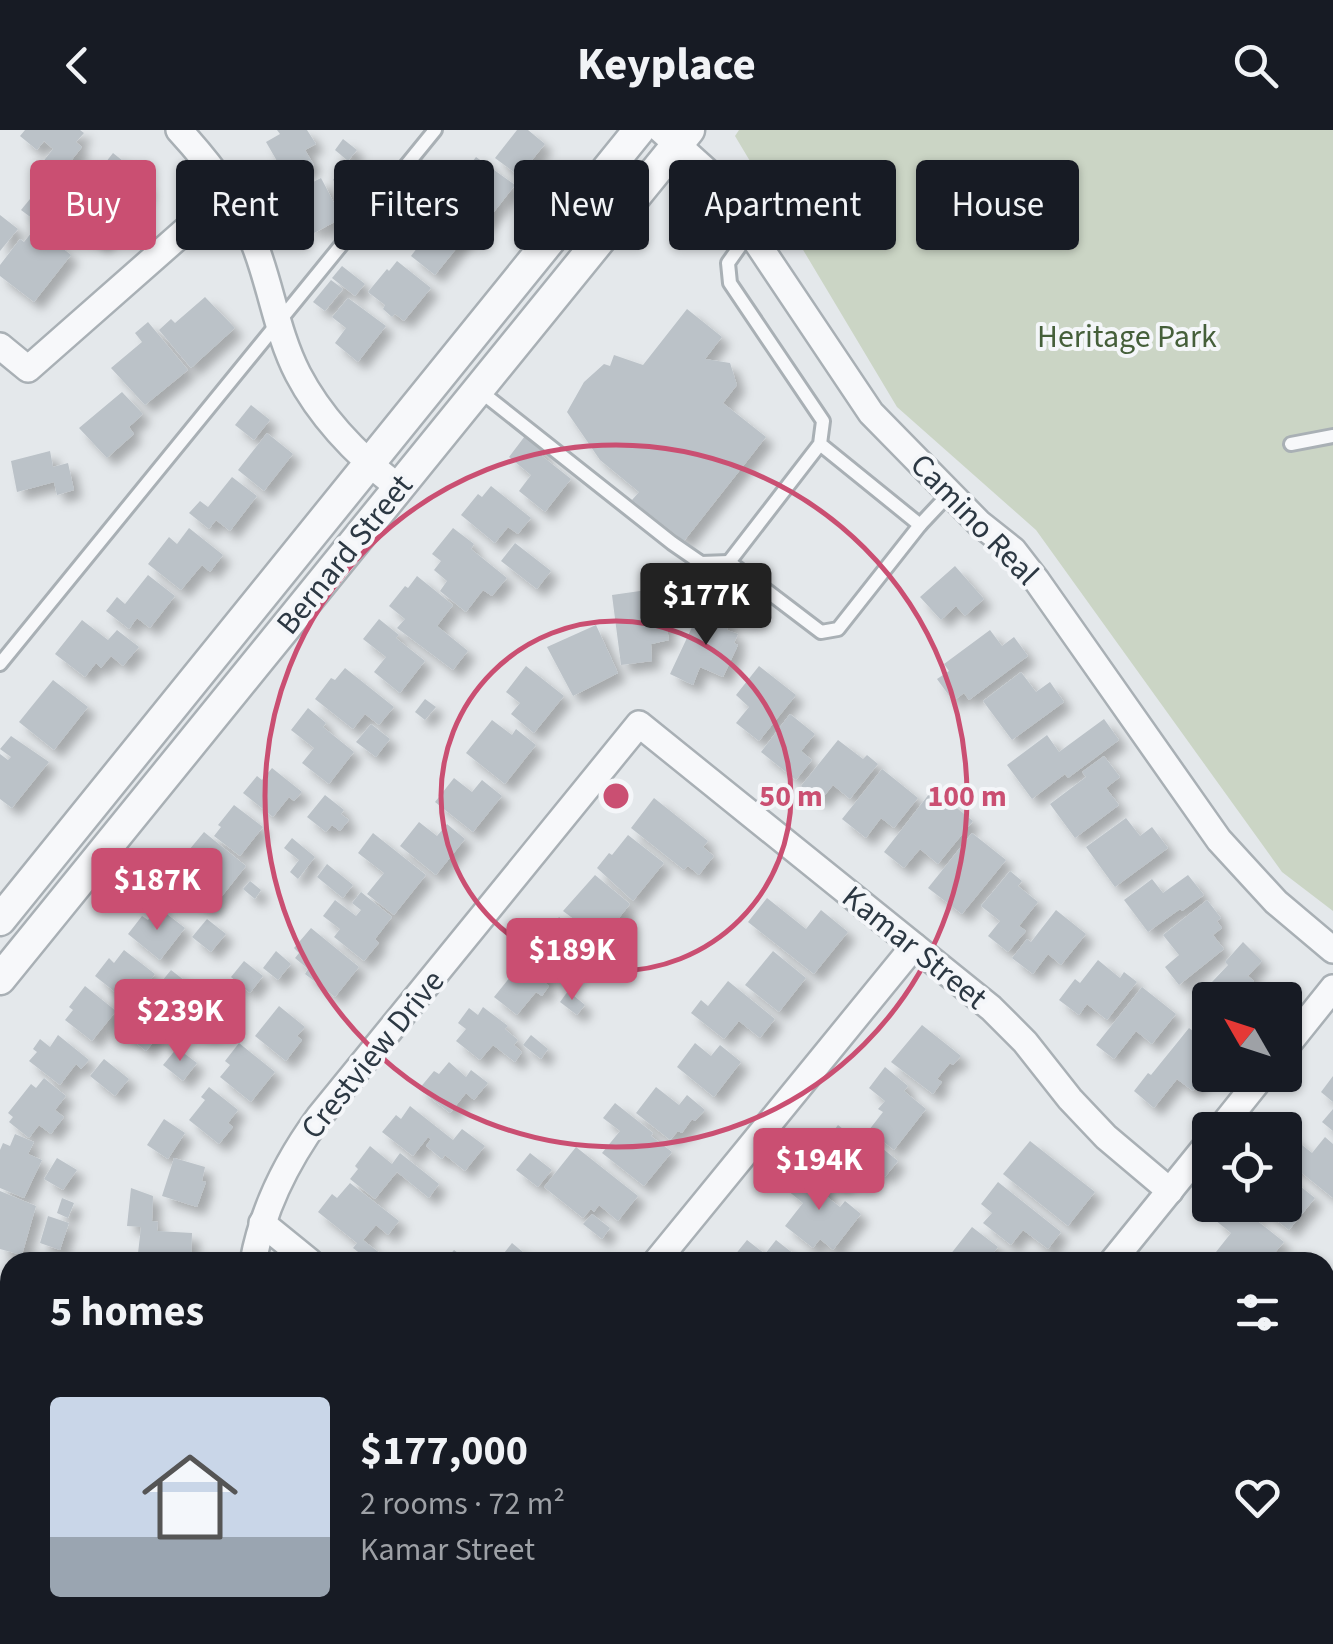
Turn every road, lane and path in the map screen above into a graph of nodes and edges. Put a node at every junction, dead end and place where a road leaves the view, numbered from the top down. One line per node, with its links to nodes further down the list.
1 (179, 130): 5 (street)
2 (435, 130): 11 (lane)
3 (639, 130): 17 (street, Bernard Street)
4 (676, 135): 6 (street, Camino Real); 13 (street, Bernard Street)
5 (206, 160)
6 (698, 160)
7 (176, 238): 12 (street)
8 (257, 250): 11 (street)
9 (737, 250): 15 (lane)
10 (762, 250): 19 (street, Camino Real)
11 (278, 324): 17 (street); 22 (lane)
12 (0, 346)
13 (478, 390): 18 (street, Bernard Street); 21 (lane)
14 (1333, 436): 16 (lane)
15 (820, 444): 20 (lane); 21 (lane)
16 (1291, 444)
17 (368, 464): 18 (street); 24 (street, Bernard Street)
18 (398, 488): 27 (street, Bernard Street)
19 (950, 493): 20 (lane); 26 (street, Camino Real)
20 (920, 525): 21 (lane)
21 (729, 562)
22 (0, 664)
23 (639, 724): 25 (street, Kamar Street); 34 (street, Crestview Drive)
24 (0, 920)
25 (914, 946): 33 (street, Kamar Street); 37 (street)
26 (1333, 950)
27 (0, 979)
28 (1333, 988): 29 (street)
29 (1302, 1027)
30 (1249, 1092): 31 (street)
31 (1233, 1112)
32 (1192, 1164): 33 (street)
33 (1170, 1191): 38 (street)
34 (262, 1223): 35 (street, Crestview Drive); 36 (street)
35 (255, 1252)
36 (298, 1252)
37 (664, 1252)
38 (1120, 1252)

